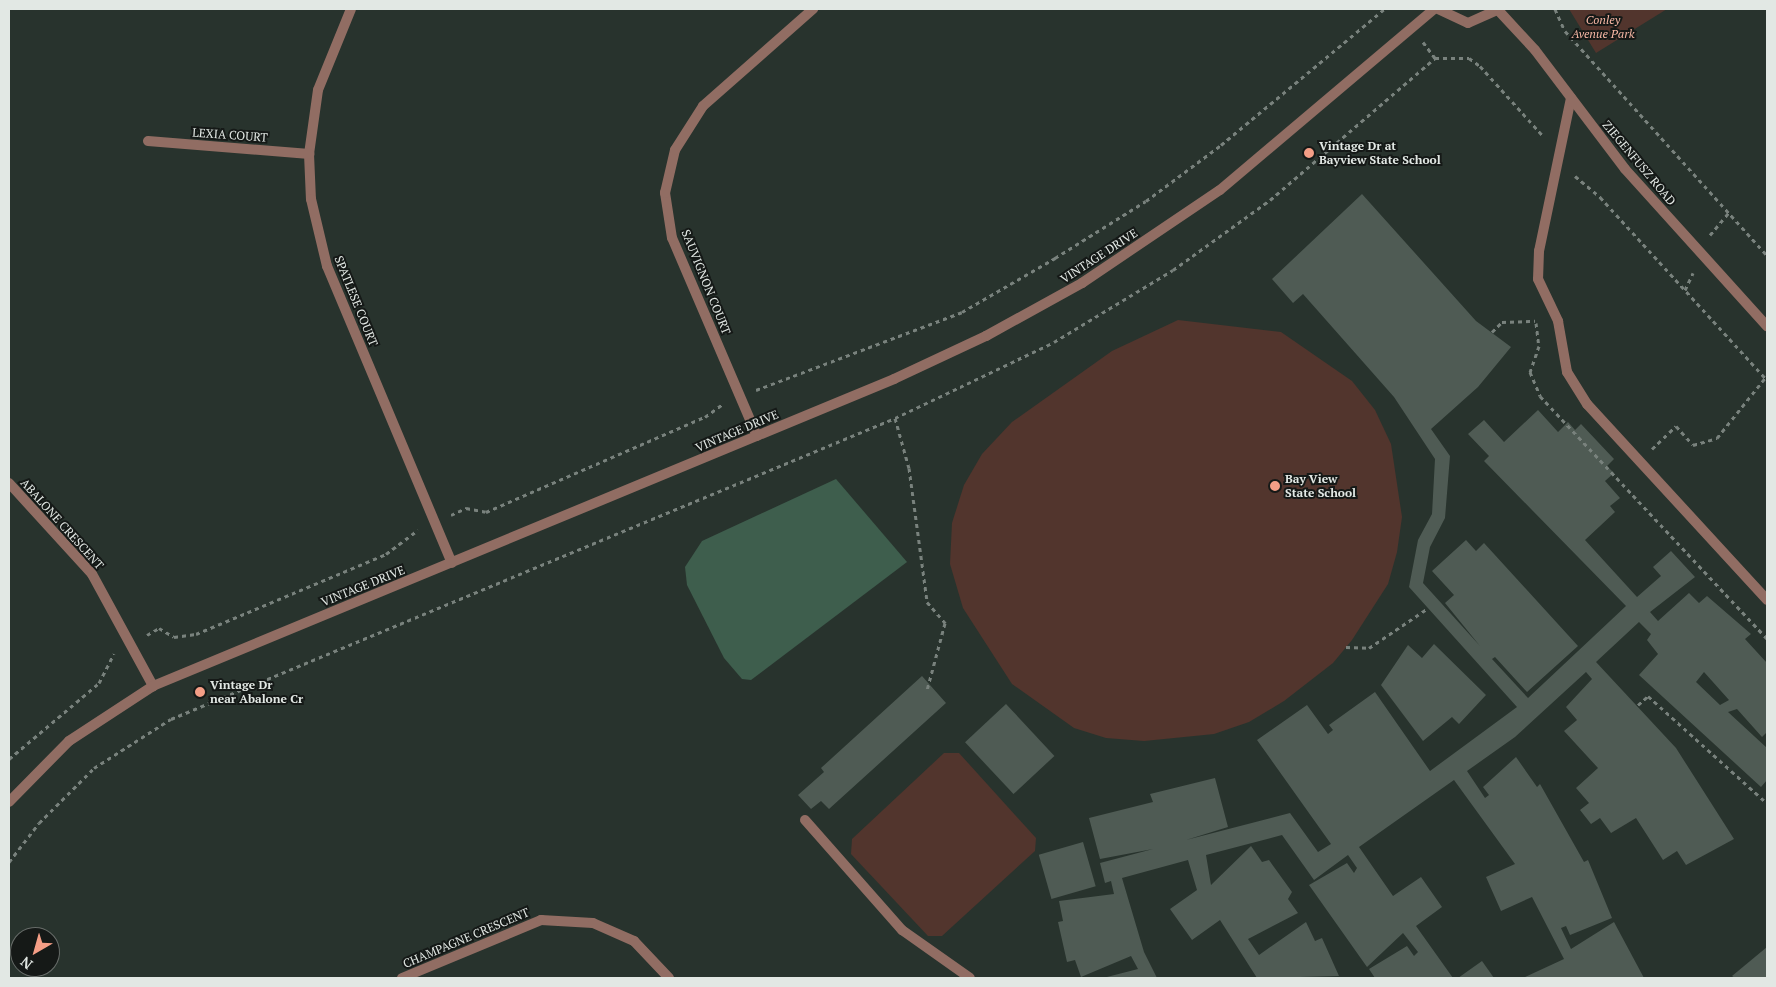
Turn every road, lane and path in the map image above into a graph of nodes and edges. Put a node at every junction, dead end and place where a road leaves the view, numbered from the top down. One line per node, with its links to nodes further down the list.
1 (351, 9): 10 (street, SPATLESE COURT)
2 (813, 9): 17 (street, SAUVIGNON COURT)
3 (1384, 9): 17 (path)
4 (1434, 9): 19 (street, VINTAGE DRIVE)
5 (1438, 9): 6 (street)
6 (1498, 9): 8 (street, ZIEGENFUSZ ROAD)
7 (1555, 9): 12 (path)
8 (1571, 98): 11 (street); 14 (street, ZIEGENFUSZ ROAD)
9 (148, 142): 10 (street, LEXIA COURT)
10 (309, 154): 23 (street, SPATLESE COURT)
11 (1561, 162): 16 (path); 18 (path); 22 (street)
12 (1767, 255)
13 (1535, 322): 15 (path)
14 (1767, 326)
15 (1492, 332)
16 (1766, 379): 20 (path)
17 (740, 397): 19 (street, SAUVIGNON COURT); 23 (path)
18 (896, 418): 31 (path); 37 (path)
19 (757, 436): 25 (street, VINTAGE DRIVE)
20 (1657, 457)
21 (9, 483): 28 (street, ABALONE CRESCENT)
22 (1685, 510): 24 (path); 26 (street)
23 (435, 522): 25 (street, SPATLESE COURT); 28 (path)
24 (1665, 528)
25 (452, 563): 30 (street, VINTAGE DRIVE)
26 (1767, 600)
27 (1428, 608): 29 (path)
28 (130, 644): 30 (street, ABALONE CRESCENT); 33 (path)
29 (1346, 647)
30 (153, 686): 34 (street, VINTAGE DRIVE)
31 (927, 690)
32 (1638, 705): 35 (path)
33 (9, 759)
34 (9, 802)
35 (1767, 804)
36 (805, 820): 40 (street)
37 (9, 862)
38 (402, 978): 39 (street, CHAMPAGNE CRESCENT)
39 (668, 978)
40 (970, 978)

